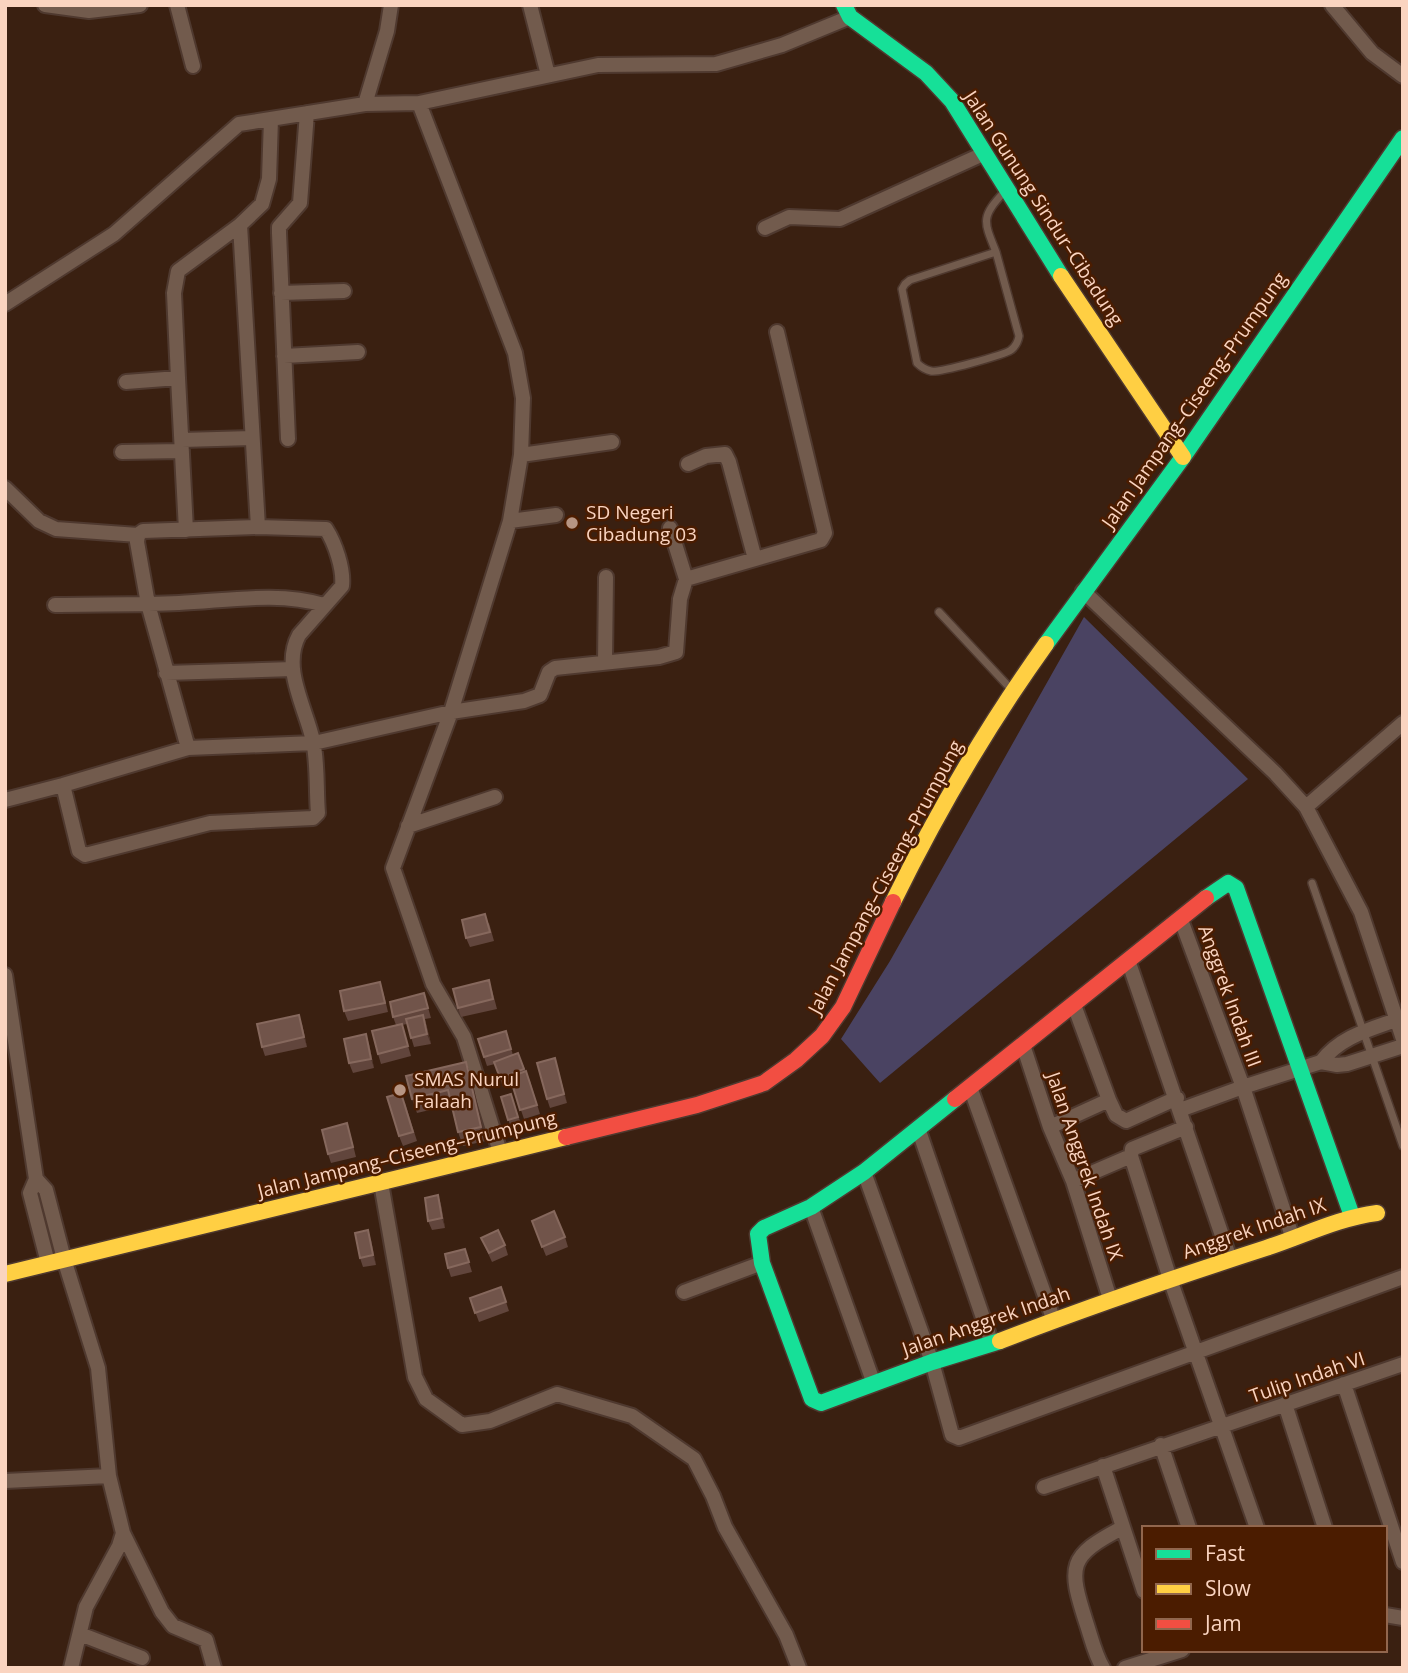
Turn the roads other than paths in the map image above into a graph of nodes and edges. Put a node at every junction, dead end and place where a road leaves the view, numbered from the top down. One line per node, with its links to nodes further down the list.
1 (45, 5): 2 (street)
2 (140, 5)
3 (177, 5): 8 (street)
4 (391, 5): 12 (street)
5 (530, 5): 9 (street)
6 (1332, 5): 10 (street)
7 (847, 11): 9 (street); 16 (street, Jalan Gunung Sindur–Cibadung)
8 (193, 66)
9 (548, 75): 11 (street)
10 (1403, 76)
11 (419, 103): 12 (street); 34 (street)
12 (365, 104): 13 (street)
13 (307, 113): 14 (street); 22 (street)
14 (271, 119): 18 (street); 23 (street)
15 (1403, 138): 35 (street, Jalan Jampang–Ciseeng–Prumpung)
16 (982, 154): 17 (street, Jalan Gunung Sindur–Cibadung); 19 (street)
17 (1006, 190): 20 (lane); 35 (street, Jalan Gunung Sindur–Cibadung)
18 (240, 225): 27 (street); 29 (street)
19 (765, 228)
20 (996, 253): 20 (lane)
21 (344, 291): 22 (street)
22 (281, 293): 26 (street)
23 (5, 304)
24 (778, 332): 44 (street)
25 (358, 352): 26 (street)
26 (284, 356): 30 (street)
27 (178, 378): 28 (street); 32 (street)
28 (126, 382)
29 (252, 438): 32 (street); 40 (street)
30 (288, 439)
31 (612, 442): 34 (street)
32 (182, 445): 33 (street); 42 (street)
33 (122, 452)
34 (521, 455): 39 (street)
35 (1183, 457): 47 (street, Jalan Jampang–Ciseeng–Prumpung)
36 (688, 464): 44 (street)
37 (5, 488): 43 (street)
38 (556, 515): 39 (street)
39 (510, 521): 56 (street)
40 (258, 527): 42 (street); 50 (street)
41 (670, 528): 46 (street)
42 (186, 530): 43 (street)
43 (138, 535): 48 (street)
44 (755, 559): 46 (street)
45 (606, 577): 52 (street)
46 (686, 579): 52 (street)
47 (1083, 590): 55 (street, Jalan Jampang–Ciseeng–Prumpung); 63 (street)
48 (149, 604): 49 (street); 50 (street); 54 (street)
49 (55, 605)
50 (324, 605): 53 (street)
51 (939, 612): 55 (lane)
52 (605, 662): 56 (street)
53 (293, 669): 54 (street); 58 (street)
54 (166, 673): 59 (street)
55 (1013, 690): 86 (street, Jalan Jampang–Ciseeng–Prumpung)
56 (452, 712): 58 (street); 64 (street)
57 (1403, 723): 63 (street)
58 (314, 743): 59 (street); 60 (street)
59 (188, 748): 60 (street)
60 (63, 785): 62 (street)
61 (495, 797): 64 (street)
62 (5, 800)
63 (1307, 807): 70 (street)
64 (408, 826): 86 (street)
65 (1312, 883): 71 (lane)
66 (1181, 920): 67 (street); 77 (street); 79 (street, Anggrek Indah III)
67 (1128, 960): 69 (street); 81 (street)
68 (5, 975): 96 (street)
69 (1074, 1005): 73 (street); 80 (street)
70 (1396, 1020): 71 (street); 72 (street)
71 (1363, 1032): 75 (lane); 76 (street)
72 (1403, 1039)
73 (1023, 1045): 78 (street); 82 (street, Jalan Anggrek Indah IX)
74 (1403, 1046): 75 (street)
75 (1372, 1058): 76 (street); 85 (lane)
76 (1321, 1062): 77 (street)
77 (1301, 1068): 79 (street); 93 (street)
78 (970, 1087): 83 (street); 103 (street)
79 (1242, 1087): 81 (street); 94 (street, Anggrek Indah III)
80 (1109, 1100): 81 (street); 82 (street)
81 (1179, 1104): 84 (street)
82 (1050, 1127): 89 (street, Jalan Anggrek Indah IX)
83 (918, 1128): 88 (street); 104 (street)
84 (1185, 1128): 87 (street); 95 (street)
85 (1403, 1146)
86 (500, 1152): 90 (street, Jalan Jampang–Ciseeng–Prumpung)
87 (1131, 1156): 89 (street); 100 (street)
88 (864, 1172): 91 (street); 106 (street)
89 (1073, 1181): 102 (street, Jalan Anggrek Indah IX)
90 (381, 1183): 96 (street, Jalan Jampang–Ciseeng–Prumpung); 130 (street)
91 (811, 1207): 97 (street); 108 (street)
92 (1377, 1213): 93 (street, Anggrek Indah IX)
93 (1352, 1216): 94 (street, Anggrek Indah IX)
94 (1293, 1240): 95 (street, Anggrek Indah IX)
95 (1230, 1259): 100 (street, Anggrek Indah IX)
96 (56, 1261): 98 (street, Jalan Jampang–Ciseeng–Prumpung); 114 (street)
97 (762, 1263): 101 (street); 108 (street, Jalan Anggrek Indah)
98 (5, 1274)
99 (1403, 1277): 105 (street)
100 (1170, 1279): 102 (street, Jalan Anggrek Indah); 105 (street)
101 (684, 1292)
102 (1110, 1299): 103 (street, Jalan Anggrek Indah)
103 (1054, 1321): 104 (street, Jalan Anggrek Indah)
104 (992, 1344): 106 (street, Jalan Anggrek Indah)
105 (1197, 1350): 106 (street); 111 (street)
106 (932, 1362): 108 (street, Jalan Anggrek Indah)
107 (1401, 1370): 109 (street, Tulip Indah VI)
108 (874, 1384)
109 (1344, 1384): 110 (street, Tulip Indah VI); 117 (street)
110 (1284, 1404): 111 (street, Tulip Indah VI); 120 (street)
111 (1223, 1427): 112 (street, Tulip Indah VI); 119 (street)
112 (1161, 1445): 113 (street, Tulip Indah VI); 118 (street)
113 (1103, 1466): 116 (street, Tulip Indah VI); 121 (street)
114 (109, 1476): 115 (street); 122 (street)
115 (5, 1481)
116 (1044, 1487)
117 (1397, 1525): 123 (street)
118 (1188, 1526)
119 (1256, 1526)
120 (1324, 1526)
121 (1122, 1528): 124 (street); 131 (street)
122 (123, 1533): 125 (street); 129 (street)
123 (1403, 1562)
124 (1142, 1585)
125 (80, 1634): 127 (street); 128 (street)
126 (1164, 1653): 132 (street)
127 (142, 1658)
128 (71, 1668)
129 (214, 1668)
130 (799, 1668)
131 (1103, 1668)
132 (1125, 1668)

